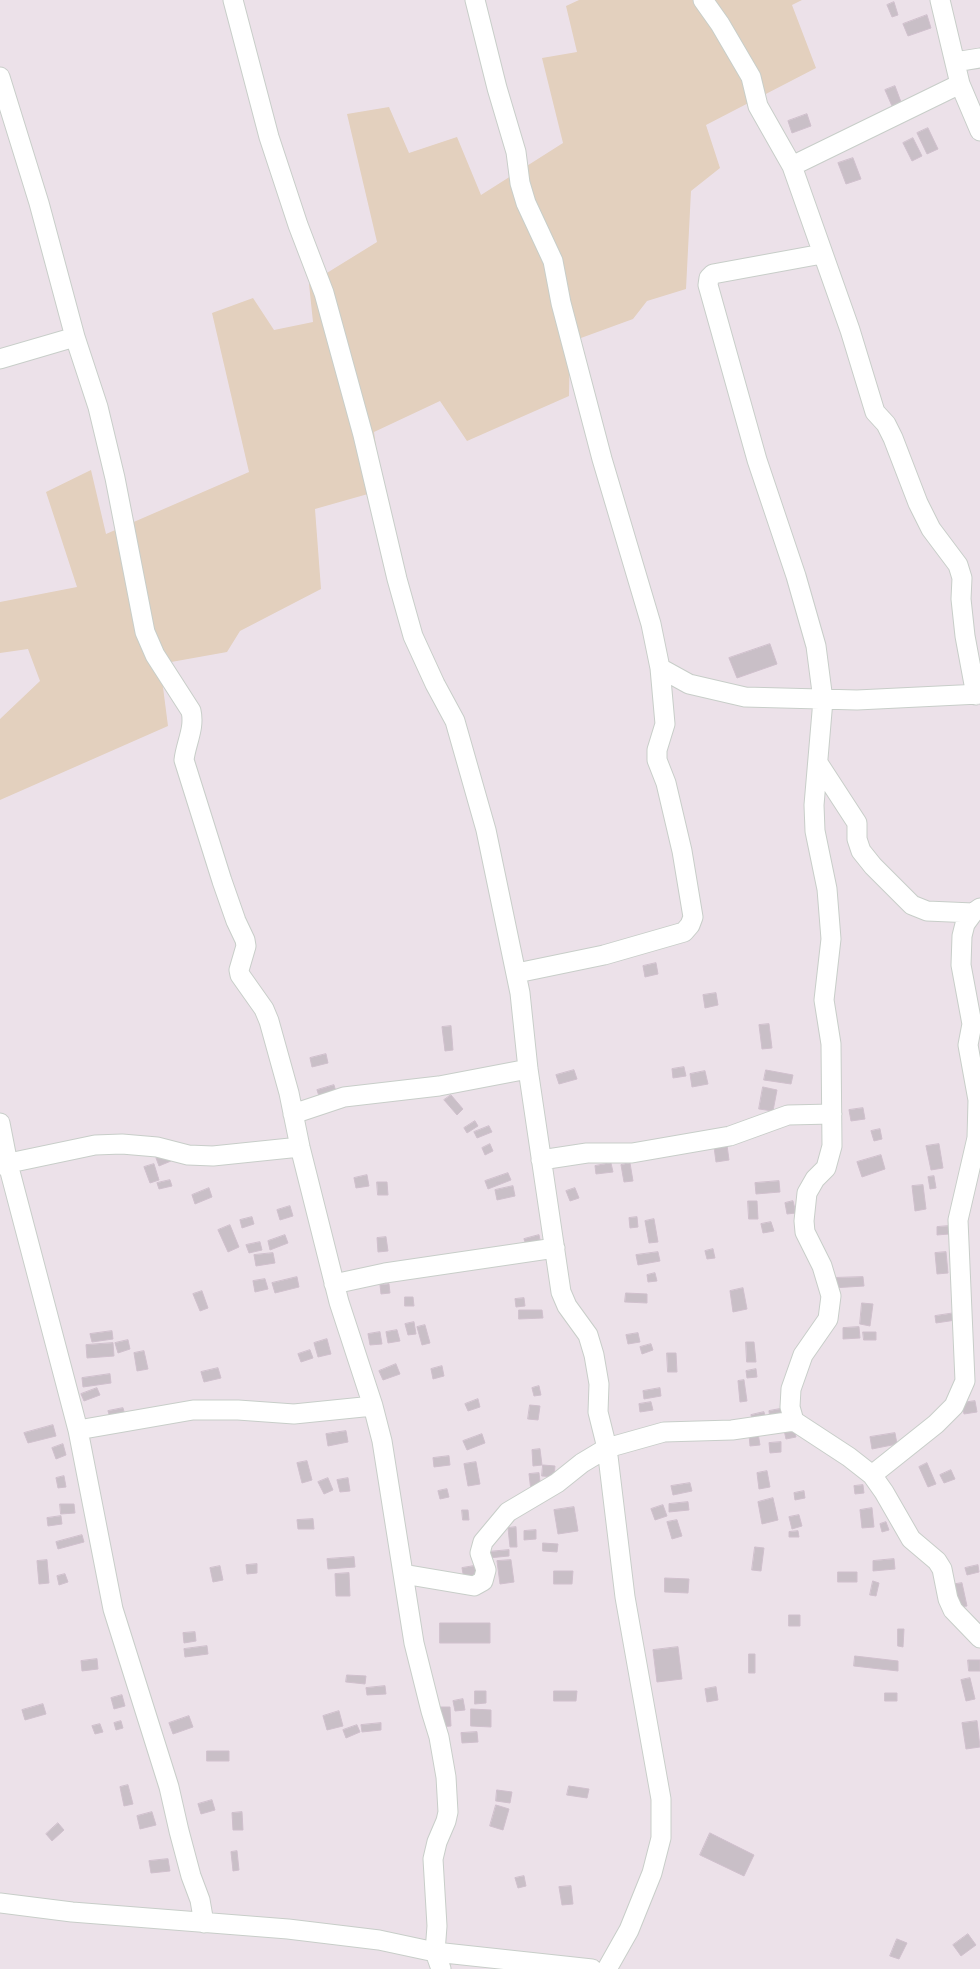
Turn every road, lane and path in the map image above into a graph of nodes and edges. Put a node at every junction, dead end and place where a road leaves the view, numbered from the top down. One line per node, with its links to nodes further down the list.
1 (233, 0): 21 (street)
2 (475, 0): 14 (street)
3 (703, 0): 10 (street)
4 (940, 0): 6 (street)
5 (980, 58): 6 (street)
6 (955, 62): 8 (street)
7 (0, 77): 12 (street)
8 (960, 84): 9 (street); 10 (street)
9 (980, 131)
10 (792, 166): 11 (street)
11 (822, 254): 16 (street); 17 (street)
12 (75, 337): 13 (street); 23 (street)
13 (0, 359)
14 (660, 668): 15 (street); 18 (street)
15 (688, 684): 17 (street); 18 (street)
16 (978, 694): 17 (street)
17 (823, 700): 19 (street)
18 (663, 705): 21 (street)
19 (818, 763): 20 (street); 24 (street)
20 (976, 910): 35 (street)
21 (516, 973): 22 (street)
22 (528, 1069): 23 (street); 27 (street)
23 (293, 1114): 26 (street)
24 (832, 1114): 27 (street); 32 (street)
25 (0, 1124): 28 (street)
26 (300, 1147): 28 (street); 30 (street)
27 (541, 1160): 29 (street)
28 (4, 1164): 33 (street)
29 (554, 1248): 30 (street); 34 (street)
30 (334, 1284): 31 (street)
31 (373, 1406): 33 (street); 36 (street)
32 (794, 1421): 34 (street); 35 (street)
33 (78, 1430): 39 (street)
34 (607, 1448): 36 (street); 42 (street)
35 (872, 1475): 37 (street)
36 (403, 1574): 40 (street)
37 (980, 1638)
38 (0, 1903): 39 (street)
39 (204, 1923): 40 (street)
40 (438, 1960): 41 (street)
41 (592, 1969)
42 (607, 1969)

